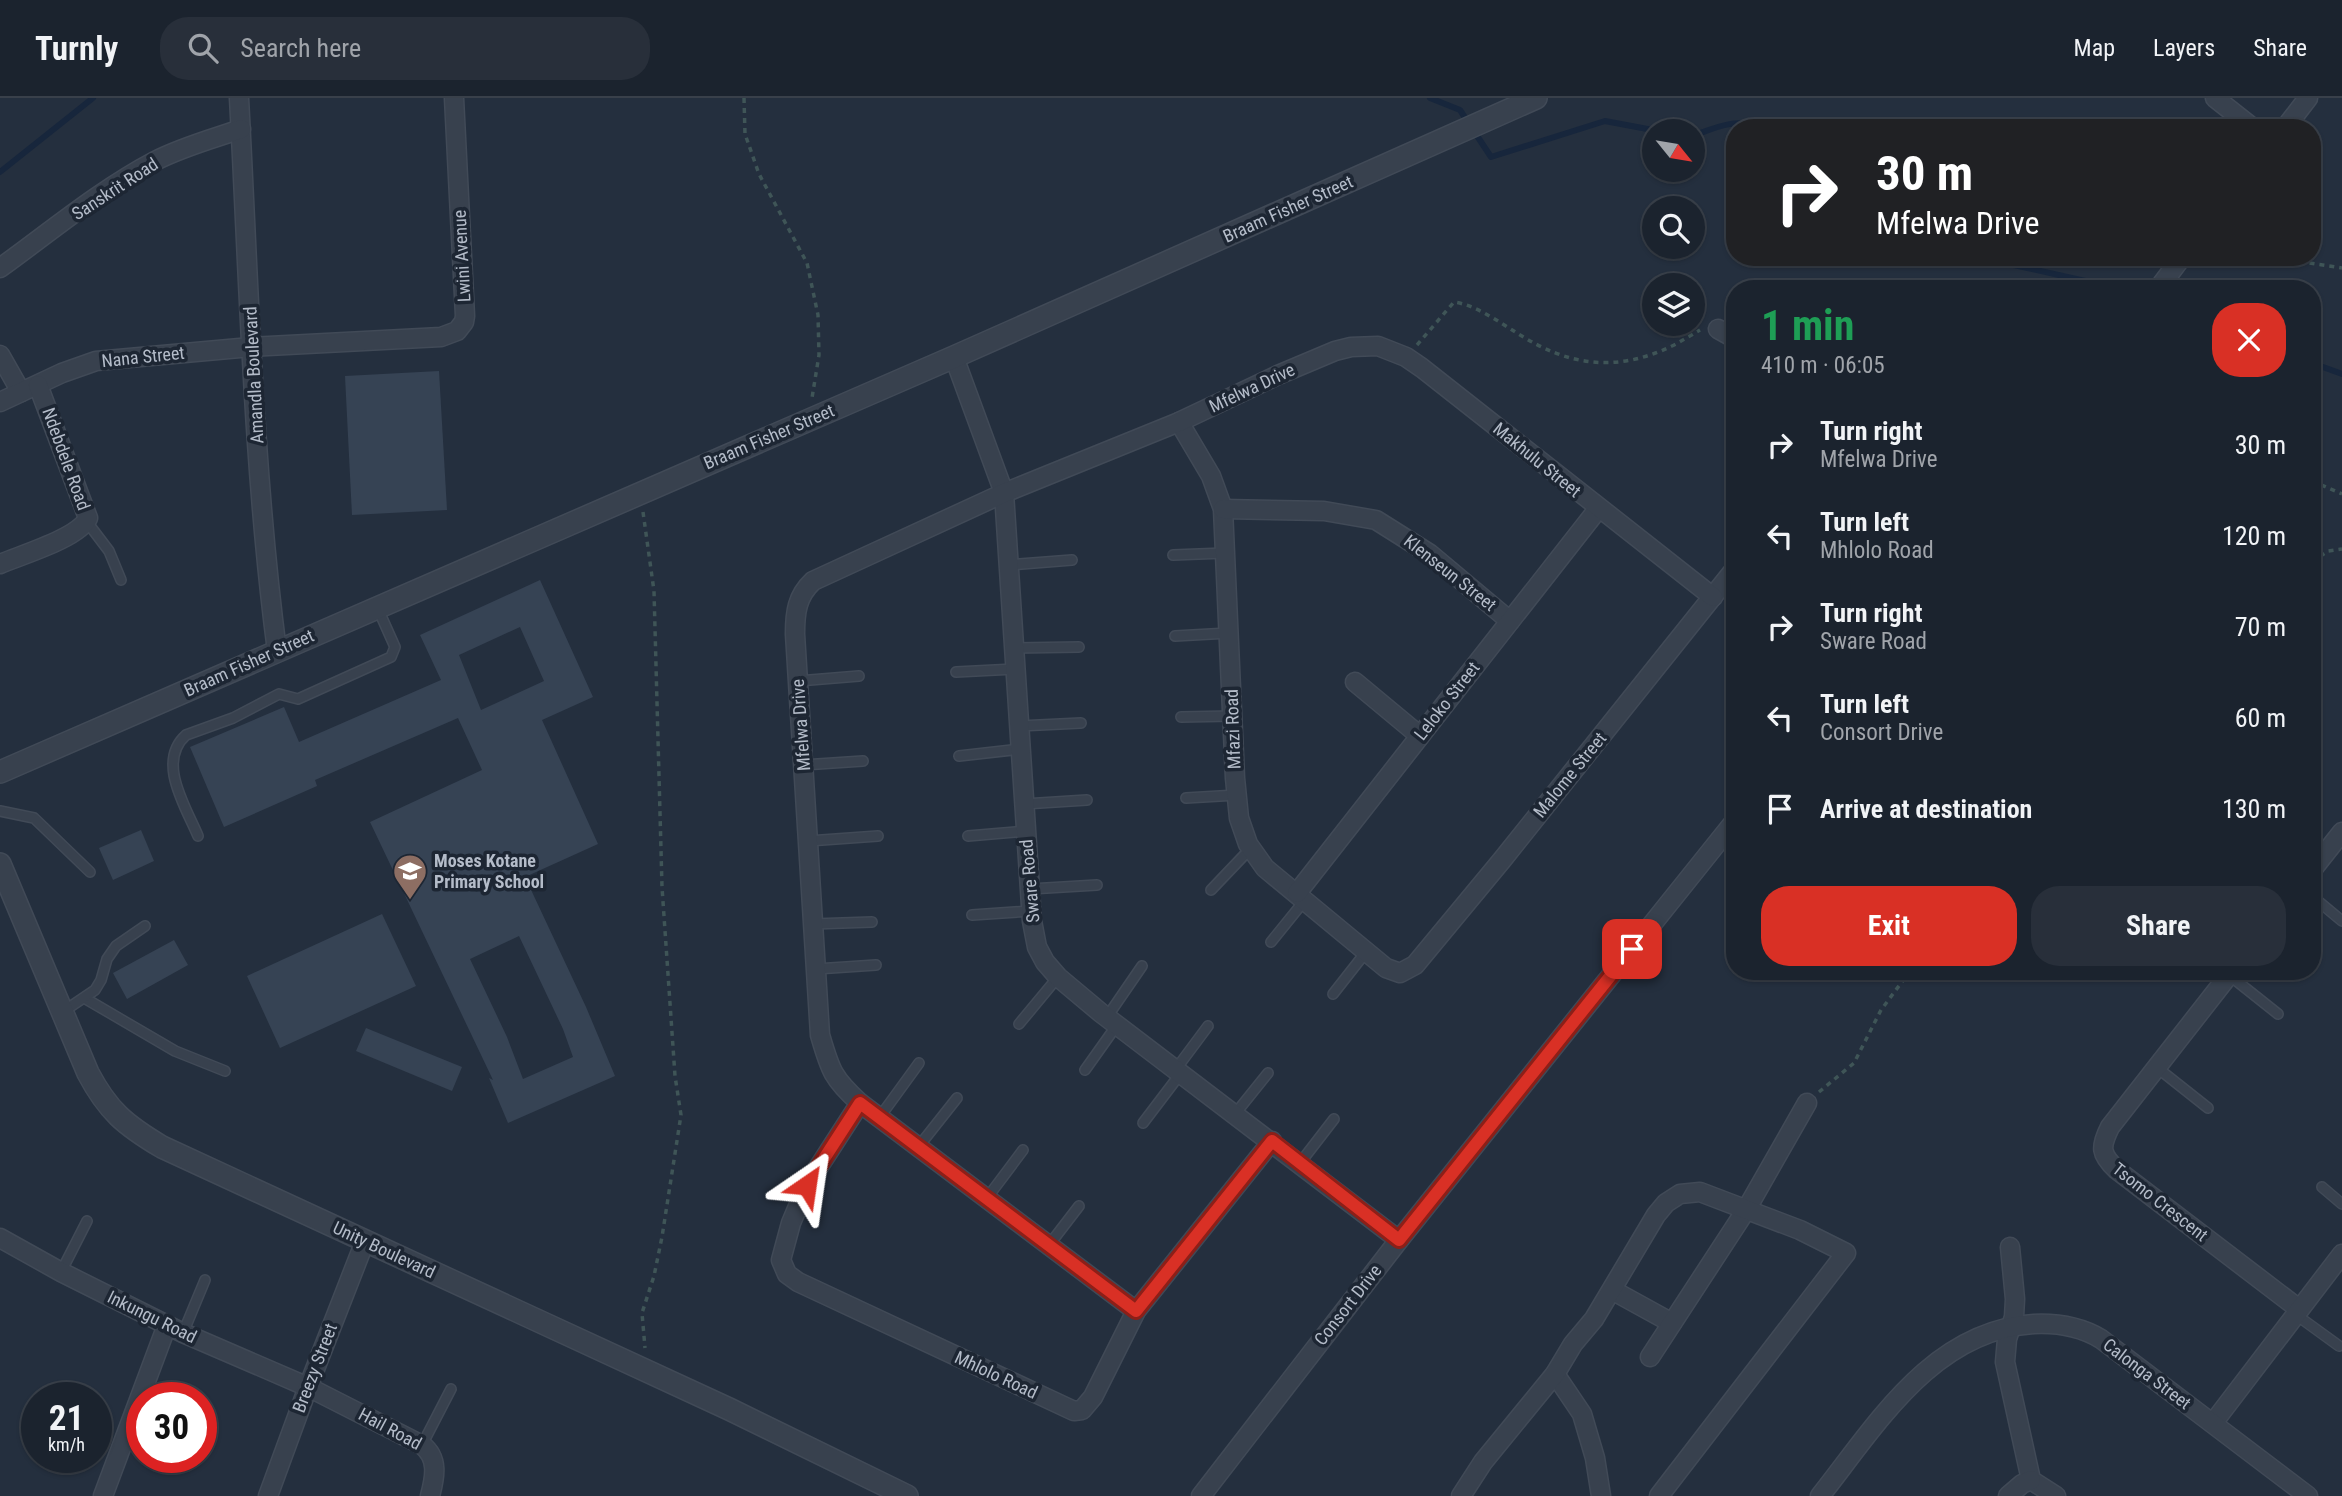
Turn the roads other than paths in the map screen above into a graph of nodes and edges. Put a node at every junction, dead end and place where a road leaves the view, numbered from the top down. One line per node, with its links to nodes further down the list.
1 (239, 98): 8 (street, Amandla Boulevard)
2 (454, 98): 10 (street, Lwini Avenue)
3 (1536, 98): 13 (street, Braam Fisher Street)
4 (2215, 98): 6 (street)
5 (2308, 98): 7 (street)
6 (2242, 119)
7 (2292, 119)
8 (241, 129): 9 (street, Sanskrit Road); 10 (street, Amandla Boulevard)
9 (0, 268)
10 (251, 346): 14 (street, Nana Street); 36 (street, Amandla Boulevard)
11 (1351, 347): 17 (street, Mfelwa Drive); 20 (street, Makhulu Street)
12 (0, 355): 15 (street)
13 (954, 358): 18 (street, Sware Road); 30 (street, Braam Fisher Street)
14 (38, 385): 15 (street, Nana Street); 21 (street, Ndebdele Road)
15 (21, 392): 16 (street, Nana Street)
16 (0, 402)
17 (1179, 422): 18 (street, Mfelwa Drive); 19 (street, Mfazi Road)
18 (1004, 493): 26 (street, Sware Road); 40 (street, Mfelwa Drive)
19 (1223, 509): 22 (street, Mfazi Road); 31 (street, Klenseun Street)
20 (1598, 509): 29 (street, Makhulu Street); 31 (street, Leloko Street)
21 (87, 522): 25 (street, Ndebdele Road); 27 (lane)
22 (1225, 553): 23 (lane); 32 (street, Mfazi Road)
23 (1173, 555)
24 (1072, 560): 26 (lane)
25 (0, 564)
26 (1008, 565): 34 (street, Sware Road)
27 (121, 580)
28 (1726, 580): 29 (street, Malome Street)
29 (1713, 597): 84 (street, Malome Street)
30 (377, 607): 36 (street, Braam Fisher Street); 60 (lane)
31 (1510, 621): 46 (street, Leloko Street)
32 (1229, 633): 33 (lane); 42 (street, Mfazi Road)
33 (1175, 636)
34 (1014, 648): 35 (lane); 37 (street, Sware Road)
35 (1079, 648)
36 (277, 651): 51 (street, Braam Fisher Street)
37 (1015, 669): 38 (lane); 45 (street, Sware Road)
38 (956, 672)
39 (859, 676): 40 (lane)
40 (798, 681): 50 (street, Mfelwa Drive)
41 (1355, 682): 46 (street)
42 (1233, 716): 43 (lane); 52 (street, Mfazi Road)
43 (1181, 717)
44 (1081, 723): 45 (lane)
45 (1019, 726): 47 (street, Sware Road)
46 (1420, 736): 71 (street, Leloko Street)
47 (1021, 749): 48 (lane); 55 (street, Sware Road)
48 (959, 756)
49 (863, 761): 50 (lane)
50 (803, 765): 63 (street, Mfelwa Drive)
51 (0, 772)
52 (1237, 795): 53 (lane); 64 (street, Mfazi Road)
53 (1186, 798)
54 (1087, 800): 55 (lane)
55 (1024, 804): 57 (street, Sware Road)
56 (0, 811): 67 (lane)
57 (1026, 831): 62 (lane); 69 (street, Sware Road)
58 (1726, 832): 120 (street, Consort Drive)
59 (2342, 832): 65 (street)
60 (198, 836)
61 (878, 836): 63 (lane)
62 (968, 836)
63 (808, 841): 77 (street, Mfelwa Drive)
64 (1251, 848): 70 (lane); 71 (street, Mfazi Road)
65 (2321, 859)
66 (0, 863): 90 (street, Unity Boulevard)
67 (90, 872)
68 (1097, 885): 69 (lane)
69 (1030, 889): 73 (street, Sware Road)
70 (1210, 890)
71 (1301, 897): 79 (lane); 80 (street, Mfazi Road)
72 (2321, 904): 75 (lane)
73 (1031, 911): 74 (lane); 85 (street, Sware Road)
74 (972, 915)
75 (2342, 921)
76 (872, 922): 77 (lane)
77 (813, 924): 83 (street, Mfelwa Drive)
78 (145, 926): 89 (lane)
79 (1271, 942)
80 (1367, 951): 84 (street, Mfazi Road); 88 (lane)
81 (876, 965): 83 (lane)
82 (1142, 966): 92 (lane)
83 (816, 969): 102 (street, Mfelwa Drive)
84 (1400, 974)
85 (1058, 977): 92 (street, Sware Road); 93 (lane)
86 (2224, 980): 96 (street, Tsomo Crescent)
87 (2238, 980): 91 (lane)
88 (1333, 994)
89 (86, 999): 90 (lane); 98 (lane)
90 (62, 1012): 121 (street, Unity Boulevard)
91 (2278, 1014)
92 (1112, 1021): 97 (lane); 99 (street, Sware Road)
93 (1019, 1024)
94 (1208, 1026): 99 (lane)
95 (919, 1063): 106 (lane)
96 (2155, 1066): 104 (lane); 129 (street, Tsomo Crescent)
97 (1085, 1070)
98 (225, 1071)
99 (1178, 1071): 105 (street, Sware Road); 108 (lane)
100 (1268, 1073): 105 (lane)
101 (957, 1098): 110 (lane)
102 (860, 1103): 106 (street, Mfelwa Drive); 128 (street, Mhlolo Road)
103 (1807, 1103): 117 (street)
104 (2208, 1108)
105 (1235, 1114): 109 (street, Sware Road)
106 (879, 1118): 110 (street, Mfelwa Drive)
107 (1334, 1119): 112 (lane)
108 (1143, 1123)
109 (1272, 1141): 112 (street, Sware Road); 128 (street, Mhlolo Road)
110 (919, 1146): 114 (street, Mfelwa Drive)
111 (1023, 1150): 114 (lane)
112 (1300, 1163): 120 (street, Sware Road)
113 (2322, 1187): 115 (lane)
114 (987, 1198): 122 (street, Mfelwa Drive)
115 (2342, 1203)
116 (1079, 1206): 122 (lane)
117 (1746, 1210): 127 (street); 130 (street); 148 (street)
118 (87, 1221): 125 (lane)
119 (0, 1238): 125 (street, Inkungu Road)
120 (1399, 1240): 145 (street, Consort Drive)
121 (365, 1241): 136 (street, Breezy Street); 144 (street, Unity Boulevard)
122 (1049, 1245): 128 (street, Mfelwa Drive)
123 (2010, 1247): 131 (street)
124 (2342, 1254): 129 (street)
125 (61, 1272): 132 (street, Inkungu Road)
126 (205, 1280): 132 (lane)
127 (1612, 1290): 130 (street); 135 (street)
128 (1136, 1311)
129 (2297, 1311): 133 (lane); 138 (street)
130 (1672, 1322): 134 (street)
131 (2013, 1326): 138 (street, Calonga Street); 140 (street); 149 (street, Calonga Street)
132 (175, 1329): 136 (street, Inkungu Road); 141 (street)
133 (2339, 1346)
134 (1650, 1357)
135 (1555, 1374): 146 (street); 147 (street)
136 (307, 1387): 139 (street, Hail Road); 142 (street, Breezy Street)
137 (451, 1389): 139 (lane)
138 (2213, 1423): 152 (street, Calonga Street)
139 (422, 1445): 143 (street, Hail Road)
140 (2031, 1480): 150 (street); 151 (street)
141 (103, 1496)
142 (268, 1496)
143 (430, 1496)
144 (908, 1496)
145 (1201, 1496)
146 (1461, 1496)
147 (1601, 1496)
148 (1659, 1496)
149 (1820, 1496)
150 (2008, 1496)
151 (2056, 1496)
152 (2308, 1496)

